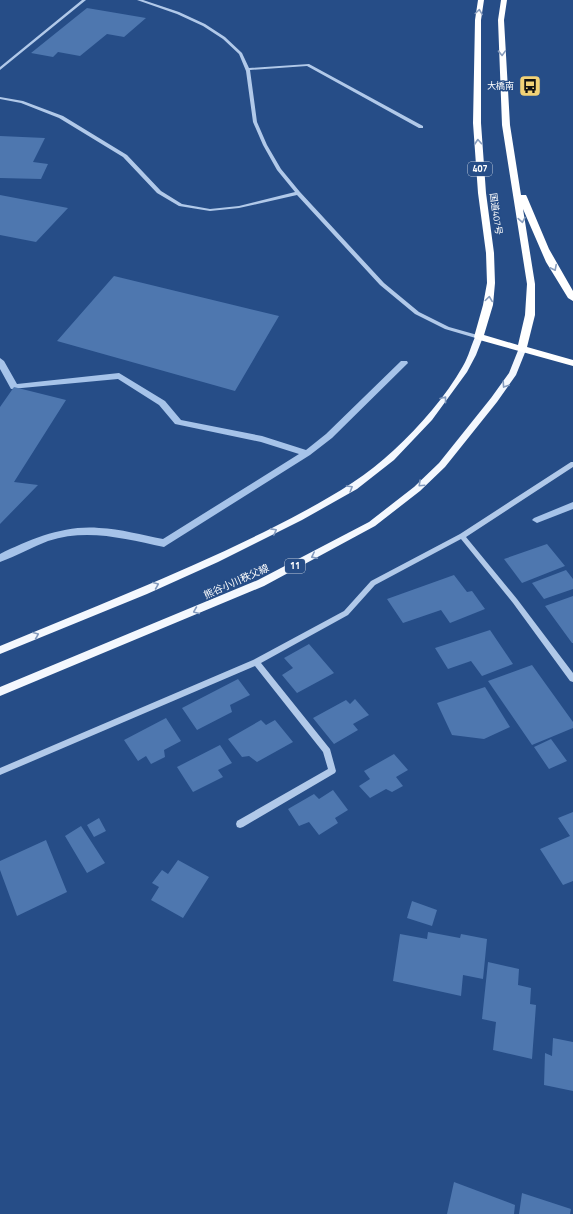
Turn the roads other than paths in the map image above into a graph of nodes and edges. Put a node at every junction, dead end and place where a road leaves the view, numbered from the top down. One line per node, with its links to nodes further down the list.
1 (84, 0): 5 (street)
2 (139, 0): 6 (street)
3 (481, 0): 12 (highway, 国道407号 / 407, one-way to 3)
4 (504, 0): 9 (highway, one-way to 9)
5 (0, 69)
6 (247, 69): 8 (street); 10 (street)
7 (0, 98): 10 (street)
8 (421, 127)
9 (513, 167): 11 (highway, one-way to 11); 13 (highway, one-way to 13)
10 (298, 193): 12 (street)
11 (573, 298)
12 (479, 337): 13 (highway); 17 (main road, one-way to 12)
13 (522, 350): 14 (highway); 20 (main road, 熊谷小川秩父線 / 11, one-way to 20)
14 (573, 363)
15 (573, 464): 16 (street)
16 (462, 536): 18 (street); 19 (street)
17 (0, 650)
18 (256, 662): 21 (street); 22 (street)
19 (573, 679)
20 (0, 692)
21 (0, 772)
22 (240, 824)

